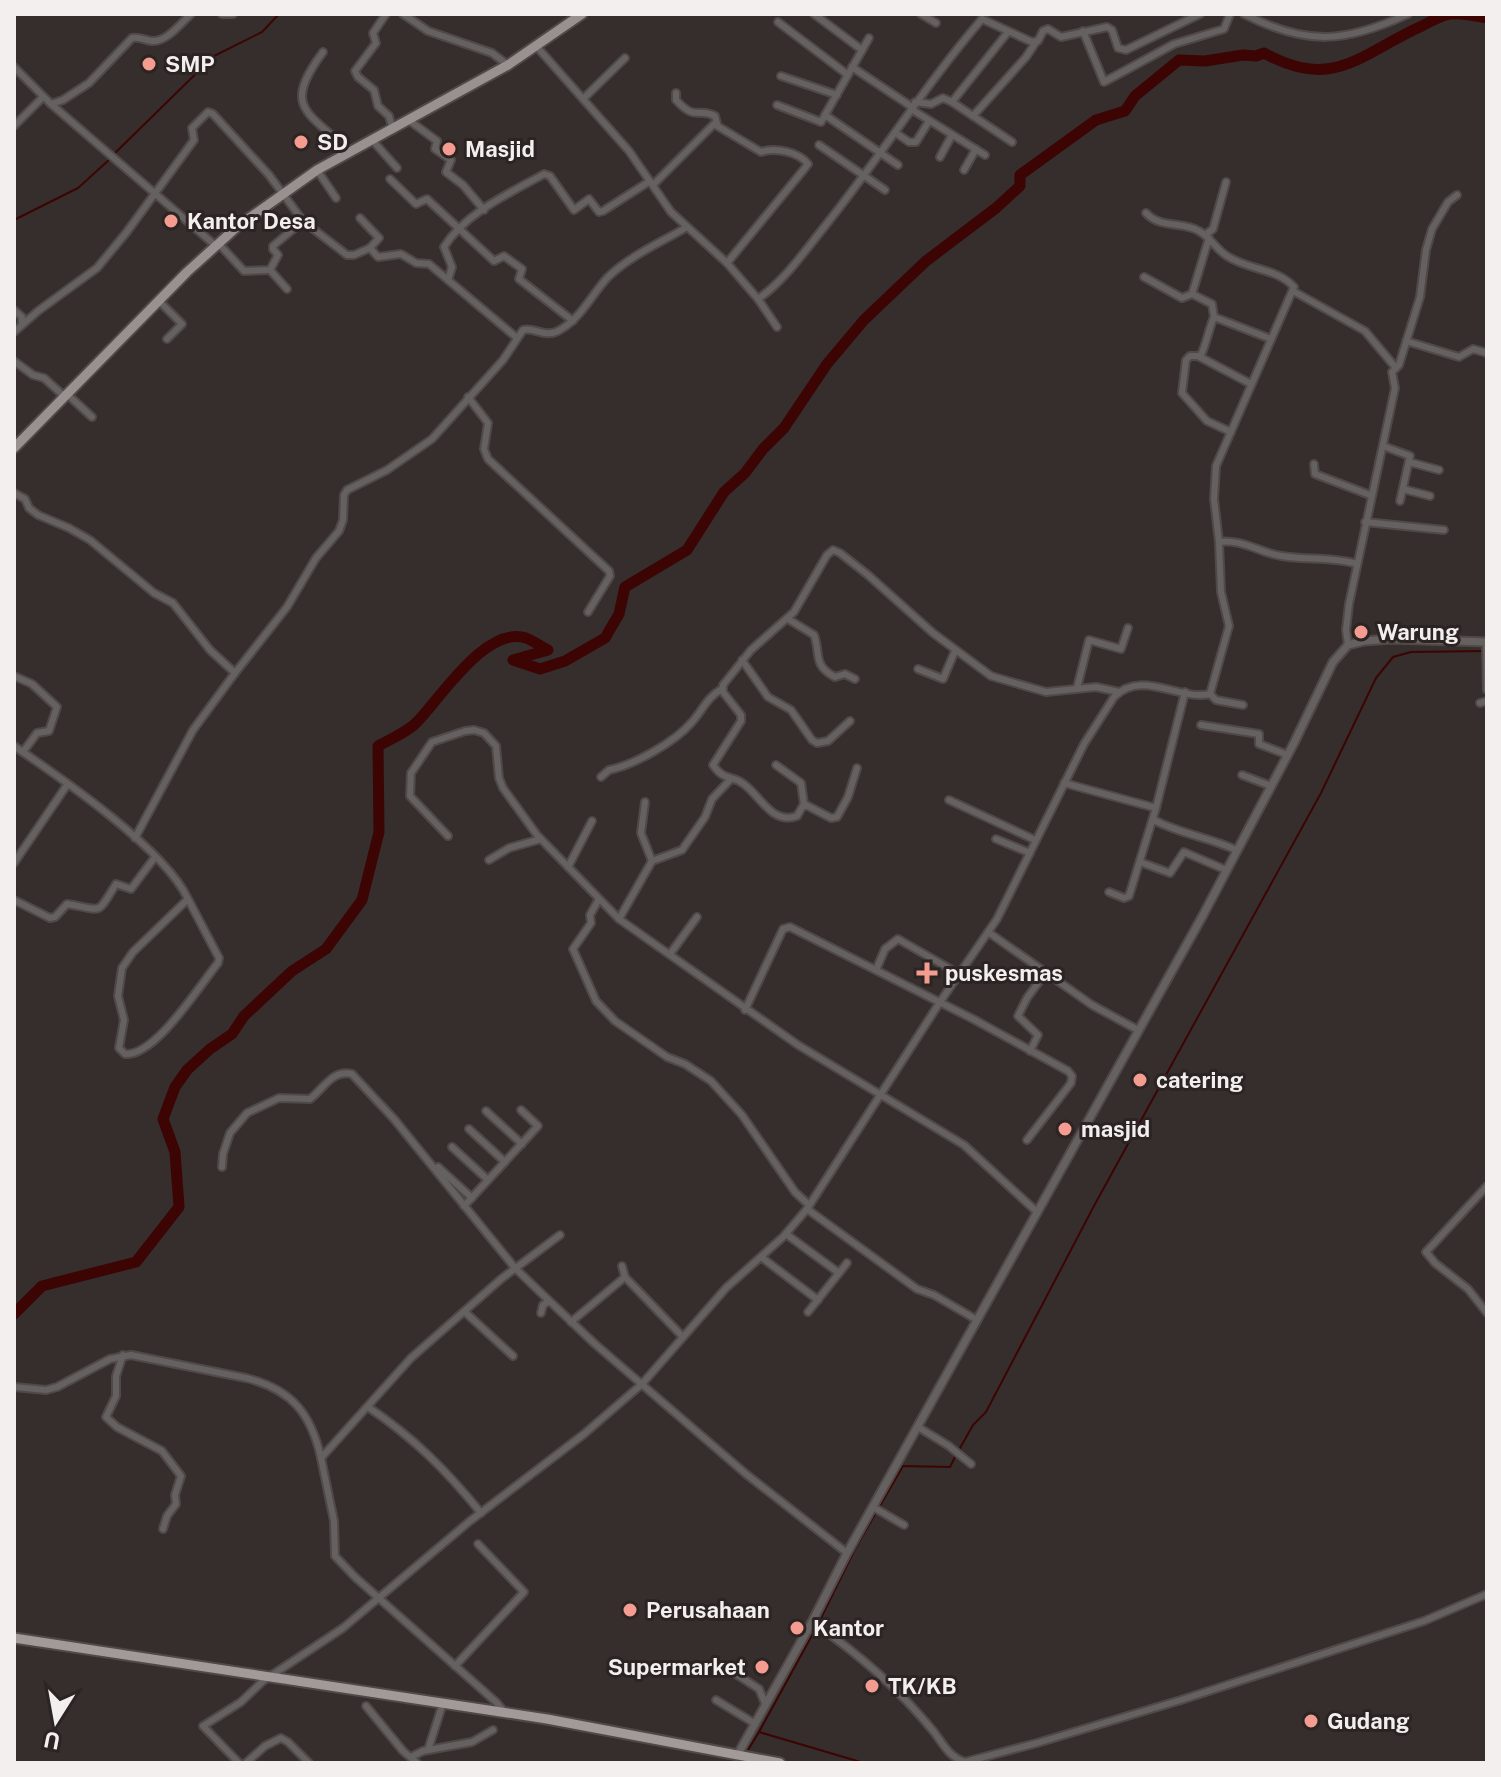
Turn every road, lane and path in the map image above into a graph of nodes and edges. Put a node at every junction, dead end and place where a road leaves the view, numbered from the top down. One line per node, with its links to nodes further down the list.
1 (191, 14): 33 (street)
2 (222, 14): 3 (street)
3 (233, 14)
4 (386, 14): 42 (street)
5 (403, 14): 24 (street)
6 (582, 14): 20 (main road)
7 (814, 14): 21 (street)
8 (921, 14): 15 (street)
9 (1200, 14): 16 (street)
10 (1230, 14): 16 (street)
11 (1244, 14): 12 (street)
12 (1408, 14)
13 (984, 17): 17 (street); 35 (street)
14 (778, 22): 26 (street)
15 (936, 23)
16 (1083, 31): 19 (street)
17 (1008, 32): 19 (street); 32 (street)
18 (869, 38): 21 (street)
19 (1036, 42): 37 (street)
20 (537, 47): 24 (main road); 31 (street)
21 (862, 50): 26 (street)
22 (323, 52): 49 (street)
23 (625, 58): 31 (street)
24 (508, 65): 38 (main road)
25 (14, 67): 30 (street)
26 (850, 71): 29 (street); 35 (street)
27 (781, 76): 29 (street)
28 (676, 93): 40 (street)
29 (837, 95): 36 (street)
30 (43, 97): 33 (street); 41 (street)
31 (583, 99): 60 (street)
32 (952, 102): 35 (street); 37 (street)
33 (51, 104): 62 (street)
34 (777, 105): 36 (street)
35 (913, 106): 39 (street); 43 (street)
36 (825, 115): 50 (street)
37 (973, 116): 46 (street)
38 (410, 121): 42 (main road); 66 (street)
39 (929, 121): 43 (street); 44 (street)
40 (717, 124): 60 (street); 75 (street)
41 (14, 126)
42 (393, 130): 45 (main road)
43 (896, 133): 50 (street)
44 (952, 135): 48 (street); 52 (street)
45 (373, 141): 49 (main road); 54 (street)
46 (1012, 142)
47 (819, 145): 57 (street)
48 (976, 149): 51 (street); 56 (street)
49 (350, 153): 55 (main road)
50 (880, 153): 53 (street); 57 (street)
51 (985, 155)
52 (940, 157)
53 (898, 165)
54 (397, 168)
55 (317, 170): 63 (main road); 65 (street)
56 (964, 170)
57 (864, 176): 61 (street); 82 (street)
58 (390, 179): 71 (street)
59 (1226, 182): 72 (street)
60 (652, 183): 66 (street); 70 (street)
61 (885, 190)
62 (157, 193): 63 (street); 73 (street); 87 (street)
63 (283, 195): 69 (street); 73 (main road)
64 (1457, 195): 93 (street)
65 (336, 198)
66 (484, 210): 71 (street)
67 (1146, 213): 72 (street)
68 (360, 218): 74 (street)
69 (303, 221): 74 (street); 76 (street)
70 (687, 227): 75 (street); 86 (street)
71 (459, 229): 78 (street); 86 (street)
72 (1207, 237): 80 (street); 81 (street)
73 (218, 245): 76 (street); 83 (main road)
74 (370, 248): 78 (street)
75 (727, 263): 82 (street)
76 (270, 270): 79 (street)
77 (1144, 277): 81 (street)
78 (448, 280): 90 (street)
79 (287, 289)
80 (1293, 291): 92 (street); 97 (street)
81 (1192, 294): 85 (street)
82 (758, 299): 88 (street)
83 (160, 302): 91 (street); 99 (main road)
84 (14, 310): 87 (street)
85 (1214, 317): 92 (street); 95 (street)
86 (573, 321): 90 (street)
87 (22, 324): 89 (street)
88 (777, 327)
89 (14, 332)
90 (517, 338): 100 (street)
91 (167, 339)
92 (1271, 339): 98 (street)
93 (1406, 341): 94 (street); 97 (street)
94 (1487, 353)
95 (1200, 357): 98 (street); 102 (street)
96 (14, 361): 99 (street)
97 (1396, 368): 103 (street)
98 (1251, 384): 102 (street)
99 (66, 396): 101 (street); 104 (main road)
100 (468, 397): 117 (street); 125 (street)
101 (92, 417)
102 (1231, 432): 115 (street)
103 (1383, 446): 105 (street); 110 (street)
104 (14, 448)
105 (1409, 462): 107 (street); 108 (street)
106 (1314, 464): 110 (street)
107 (1439, 470)
108 (1403, 489): 111 (street); 112 (street)
109 (14, 493): 125 (street)
110 (1370, 495): 113 (street)
111 (1430, 496)
112 (1400, 501)
113 (1365, 522): 114 (street); 116 (street)
114 (1444, 530)
115 (1219, 542): 116 (street); 133 (street)
116 (1357, 564): 121 (street)
117 (588, 612)
118 (788, 619): 122 (street); 123 (street); 127 (street)
119 (1128, 628): 128 (street)
120 (1486, 644): 121 (street); 130 (street)
121 (1348, 645): 139 (street)
122 (955, 651): 124 (street); 128 (street)
123 (742, 660): 129 (street); 135 (street)
124 (918, 669)
125 (235, 673): 155 (street)
126 (14, 676): 138 (street)
127 (855, 679)
128 (1077, 688): 131 (street)
129 (722, 689): 143 (street); 144 (street)
130 (1487, 690)
131 (1119, 692): 132 (street); 145 (street)
132 (1185, 692): 133 (street); 151 (street)
133 (1210, 694): 134 (street)
134 (1243, 705)
135 (850, 721)
136 (1201, 725): 139 (street)
137 (14, 746): 138 (street)
138 (23, 752): 146 (street)
139 (1288, 755): 147 (street)
140 (776, 765): 150 (street)
141 (857, 768): 150 (street)
142 (1242, 775): 147 (street)
143 (601, 777)
144 (729, 781): 150 (street); 163 (street)
145 (1064, 783): 151 (street); 158 (street)
146 (67, 785): 155 (street); 165 (street)
147 (1271, 786): 159 (street)
148 (949, 800): 158 (street)
149 (645, 802): 163 (street)
150 (804, 804)
151 (1156, 808): 152 (street)
152 (1154, 820): 159 (street); 164 (street)
153 (592, 821): 166 (street)
154 (448, 836): 156 (street)
155 (135, 838): 161 (street)
156 (541, 839): 162 (street); 166 (street)
157 (996, 839): 160 (street)
158 (1035, 840): 160 (street)
159 (1236, 850): 167 (street)
160 (1030, 853): 174 (street)
161 (155, 857): 169 (street); 171 (street)
162 (489, 860)
163 (652, 861): 173 (street)
164 (1140, 862): 167 (street); 168 (street)
165 (14, 863)
166 (568, 867): 170 (street)
167 (1226, 870): 181 (street)
168 (1109, 892)
169 (188, 899): 169 (street)
170 (599, 899): 173 (street); 197 (street)
171 (14, 900)
172 (697, 917): 175 (street)
173 (619, 919): 175 (street)
174 (988, 932): 177 (street); 178 (street)
175 (670, 954): 180 (street)
176 (876, 970): 178 (street); 179 (street); 180 (street)
177 (1046, 972): 181 (street); 182 (street)
178 (959, 974): 179 (street)
179 (940, 1002): 182 (street); 183 (street)
180 (745, 1010): 183 (street)
181 (1138, 1030): 198 (street)
182 (1030, 1051): 187 (street)
183 (879, 1095): 197 (street); 198 (street)
184 (521, 1110): 188 (street)
185 (486, 1111): 188 (street)
186 (469, 1129): 190 (street)
187 (1027, 1140)
188 (522, 1144): 190 (street)
189 (452, 1147): 193 (street)
190 (505, 1162): 193 (street)
191 (222, 1167): 196 (street)
192 (438, 1167): 195 (street)
193 (488, 1180): 195 (street)
194 (1487, 1186): 212 (street)
195 (472, 1198): 196 (street)
196 (464, 1206): 204 (street)
197 (808, 1207): 199 (street); 213 (street)
198 (1036, 1211): 213 (street)
199 (786, 1234): 201 (street); 205 (street)
200 (560, 1235): 204 (street)
201 (761, 1257): 207 (street); 215 (street)
202 (847, 1263): 205 (street)
203 (622, 1266): 206 (street)
204 (515, 1268): 208 (street); 210 (street)
205 (839, 1273): 207 (street)
206 (625, 1277): 214 (street); 215 (street)
207 (818, 1300): 209 (street)
208 (549, 1301): 211 (street); 214 (street)
209 (808, 1312)
210 (466, 1313): 217 (street); 220 (street)
211 (541, 1313)
212 (1487, 1313)
213 (977, 1320): 221 (street)
214 (571, 1322): 218 (street)
215 (683, 1337): 218 (street)
216 (123, 1355): 219 (street); 222 (street); 227 (street)
217 (513, 1356)
218 (642, 1384): 225 (street); 229 (street)
219 (14, 1387)
220 (368, 1407): 222 (street); 225 (street)
221 (918, 1427): 223 (street); 224 (street)
222 (321, 1458): 231 (street)
223 (971, 1464)
224 (873, 1507): 226 (street); 229 (street)
225 (481, 1513): 231 (street)
226 (904, 1525)
227 (163, 1529)
228 (478, 1544): 234 (street)
229 (847, 1553): 232 (street)
230 (1487, 1594): 232 (street)
231 (379, 1598): 234 (street); 236 (street)
232 (813, 1623): 239 (street)
233 (14, 1638): 236 (highway)
234 (455, 1666): 241 (street)
235 (727, 1668): 239 (street)
236 (270, 1676): 238 (highway); 247 (street)
237 (716, 1700): 242 (street)
238 (443, 1703): 241 (highway); 244 (street)
239 (765, 1703): 242 (street)
240 (366, 1706): 245 (street)
241 (505, 1713): 246 (highway)
242 (754, 1723): 246 (street)
243 (493, 1730): 244 (street)
244 (428, 1750): 245 (street)
245 (411, 1757): 250 (street)
246 (735, 1760): 251 (highway)
247 (239, 1763)
248 (246, 1763): 249 (street)
249 (309, 1763)
250 (417, 1763)
251 (780, 1763)

